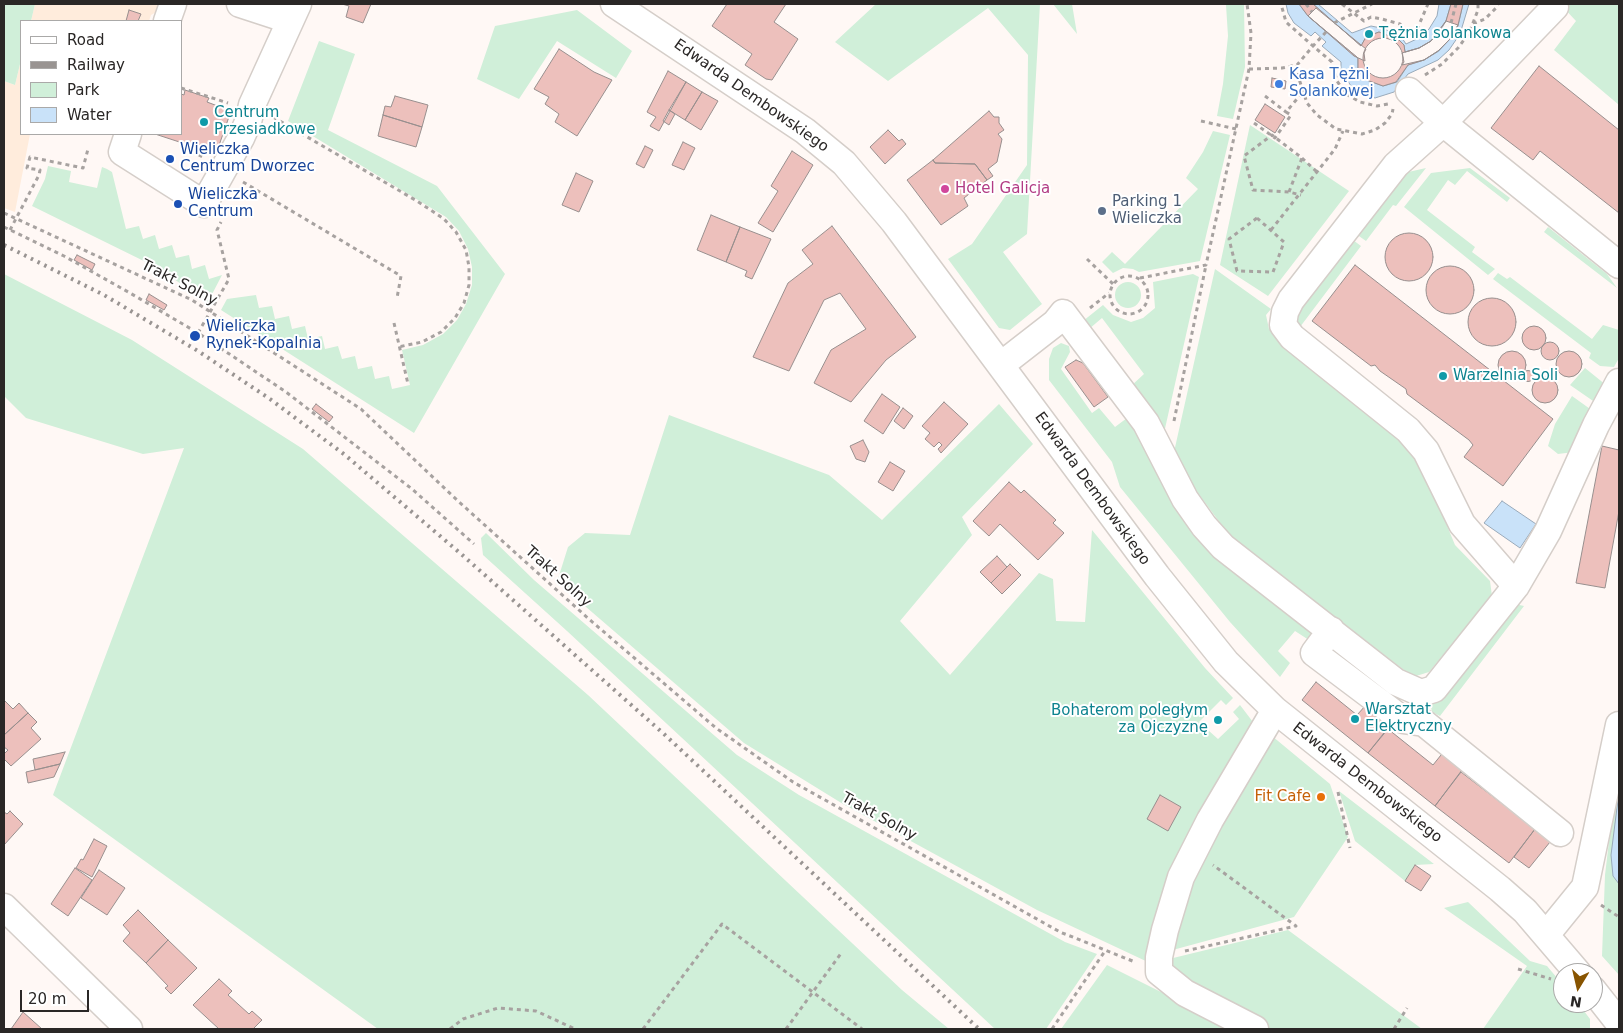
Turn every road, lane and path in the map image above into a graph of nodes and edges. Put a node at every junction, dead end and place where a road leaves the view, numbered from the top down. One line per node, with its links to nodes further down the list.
1 (173, 4): 16 (street)
2 (240, 4): 13 (street)
3 (614, 4): 59 (street, Edwarda Dembowskiego)
4 (1247, 4): 23 (path)
5 (1280, 4): 21 (path)
6 (1306, 4): 14 (path)
7 (1342, 4): 15 (path)
8 (1372, 4): 15 (path)
9 (1428, 4): 15 (path)
10 (1456, 4): 18 (path)
11 (1498, 4): 19 (path)
12 (1555, 7): 32 (street)
13 (293, 12): 28 (street)
14 (1312, 12)
15 (1355, 14): 17 (path)
16 (167, 20)
17 (1336, 22)
18 (1451, 23)
19 (1472, 24)
20 (1326, 32): 21 (path)
21 (1313, 46): 22 (path)
22 (1297, 65): 23 (path); 25 (path)
23 (1249, 69): 33 (path)
24 (182, 88): 28 (path)
25 (1303, 91): 29 (path); 34 (path)
26 (1265, 96): 29 (path)
27 (1401, 97): 32 (street); 34 (path)
28 (243, 105): 35 (street); 58 (path)
29 (1286, 112): 36 (path)
30 (1201, 121): 33 (path)
31 (1254, 123): 36 (path)
32 (1443, 123): 51 (street); 64 (street)
33 (1236, 129): 50 (path)
34 (1343, 131): 39 (path)
35 (128, 135)
36 (1273, 136): 38 (path); 41 (path)
37 (88, 150): 44 (path)
38 (1302, 158): 39 (path); 41 (path)
39 (1318, 172): 42 (path)
40 (236, 182): 54 (path)
41 (1289, 192): 42 (path)
42 (1301, 195): 48 (path)
43 (4, 213): 44 (path, Trakt Solny)
44 (16, 218): 46 (path); 55 (path, Trakt Solny)
45 (4, 227): 46 (path)
46 (10, 230): 57 (path)
47 (217, 230): 55 (path)
48 (1271, 230): 48 (path)
49 (1086, 259): 53 (path)
50 (1206, 265): 52 (path); 62 (path)
51 (1619, 265)
52 (1140, 278): 53 (path); 53 (path)
53 (1113, 284)
54 (397, 298)
55 (211, 311): 57 (path); 78 (path, Trakt Solny)
56 (394, 323): 58 (path)
57 (198, 333): 63 (path)
58 (398, 347): 61 (path)
59 (1001, 365): 62 (street); 67 (street, Edwarda Dembowskiego)
60 (1619, 382): 64 (street)
61 (408, 384)
62 (1165, 460): 65 (street)
63 (474, 544)
64 (1516, 586): 66 (street)
65 (1331, 630): 66 (street); 68 (street)
66 (1420, 693): 68 (street)
67 (1270, 718): 73 (street); 77 (street, Edwarda Dembowskiego)
68 (1424, 723): 71 (street)
69 (1619, 725): 77 (street)
70 (1337, 785): 72 (path)
71 (1560, 833)
72 (1350, 848)
73 (1194, 851): 81 (street); 81 (path)
74 (1596, 901): 76 (path)
75 (4, 907): 88 (street)
76 (1619, 918)
77 (1546, 935): 80 (street, Edwarda Dembowskiego)
78 (1105, 951): 81 (path, Trakt Solny); 94 (path)
79 (842, 952): 84 (path)
80 (1559, 963)
81 (1159, 964): 95 (street)
82 (1518, 970): 83 (path)
83 (1553, 975)
84 (813, 992): 91 (path); 92 (path); 93 (path)
85 (1603, 1003): 87 (street)
86 (1407, 1008): 96 (path)
87 (1619, 1023)
88 (129, 1029)
89 (450, 1029): 90 (path)
90 (575, 1029)
91 (643, 1029)
92 (786, 1029)
93 (862, 1029)
94 (1052, 1029)
95 (1255, 1029)
96 (1394, 1029)

